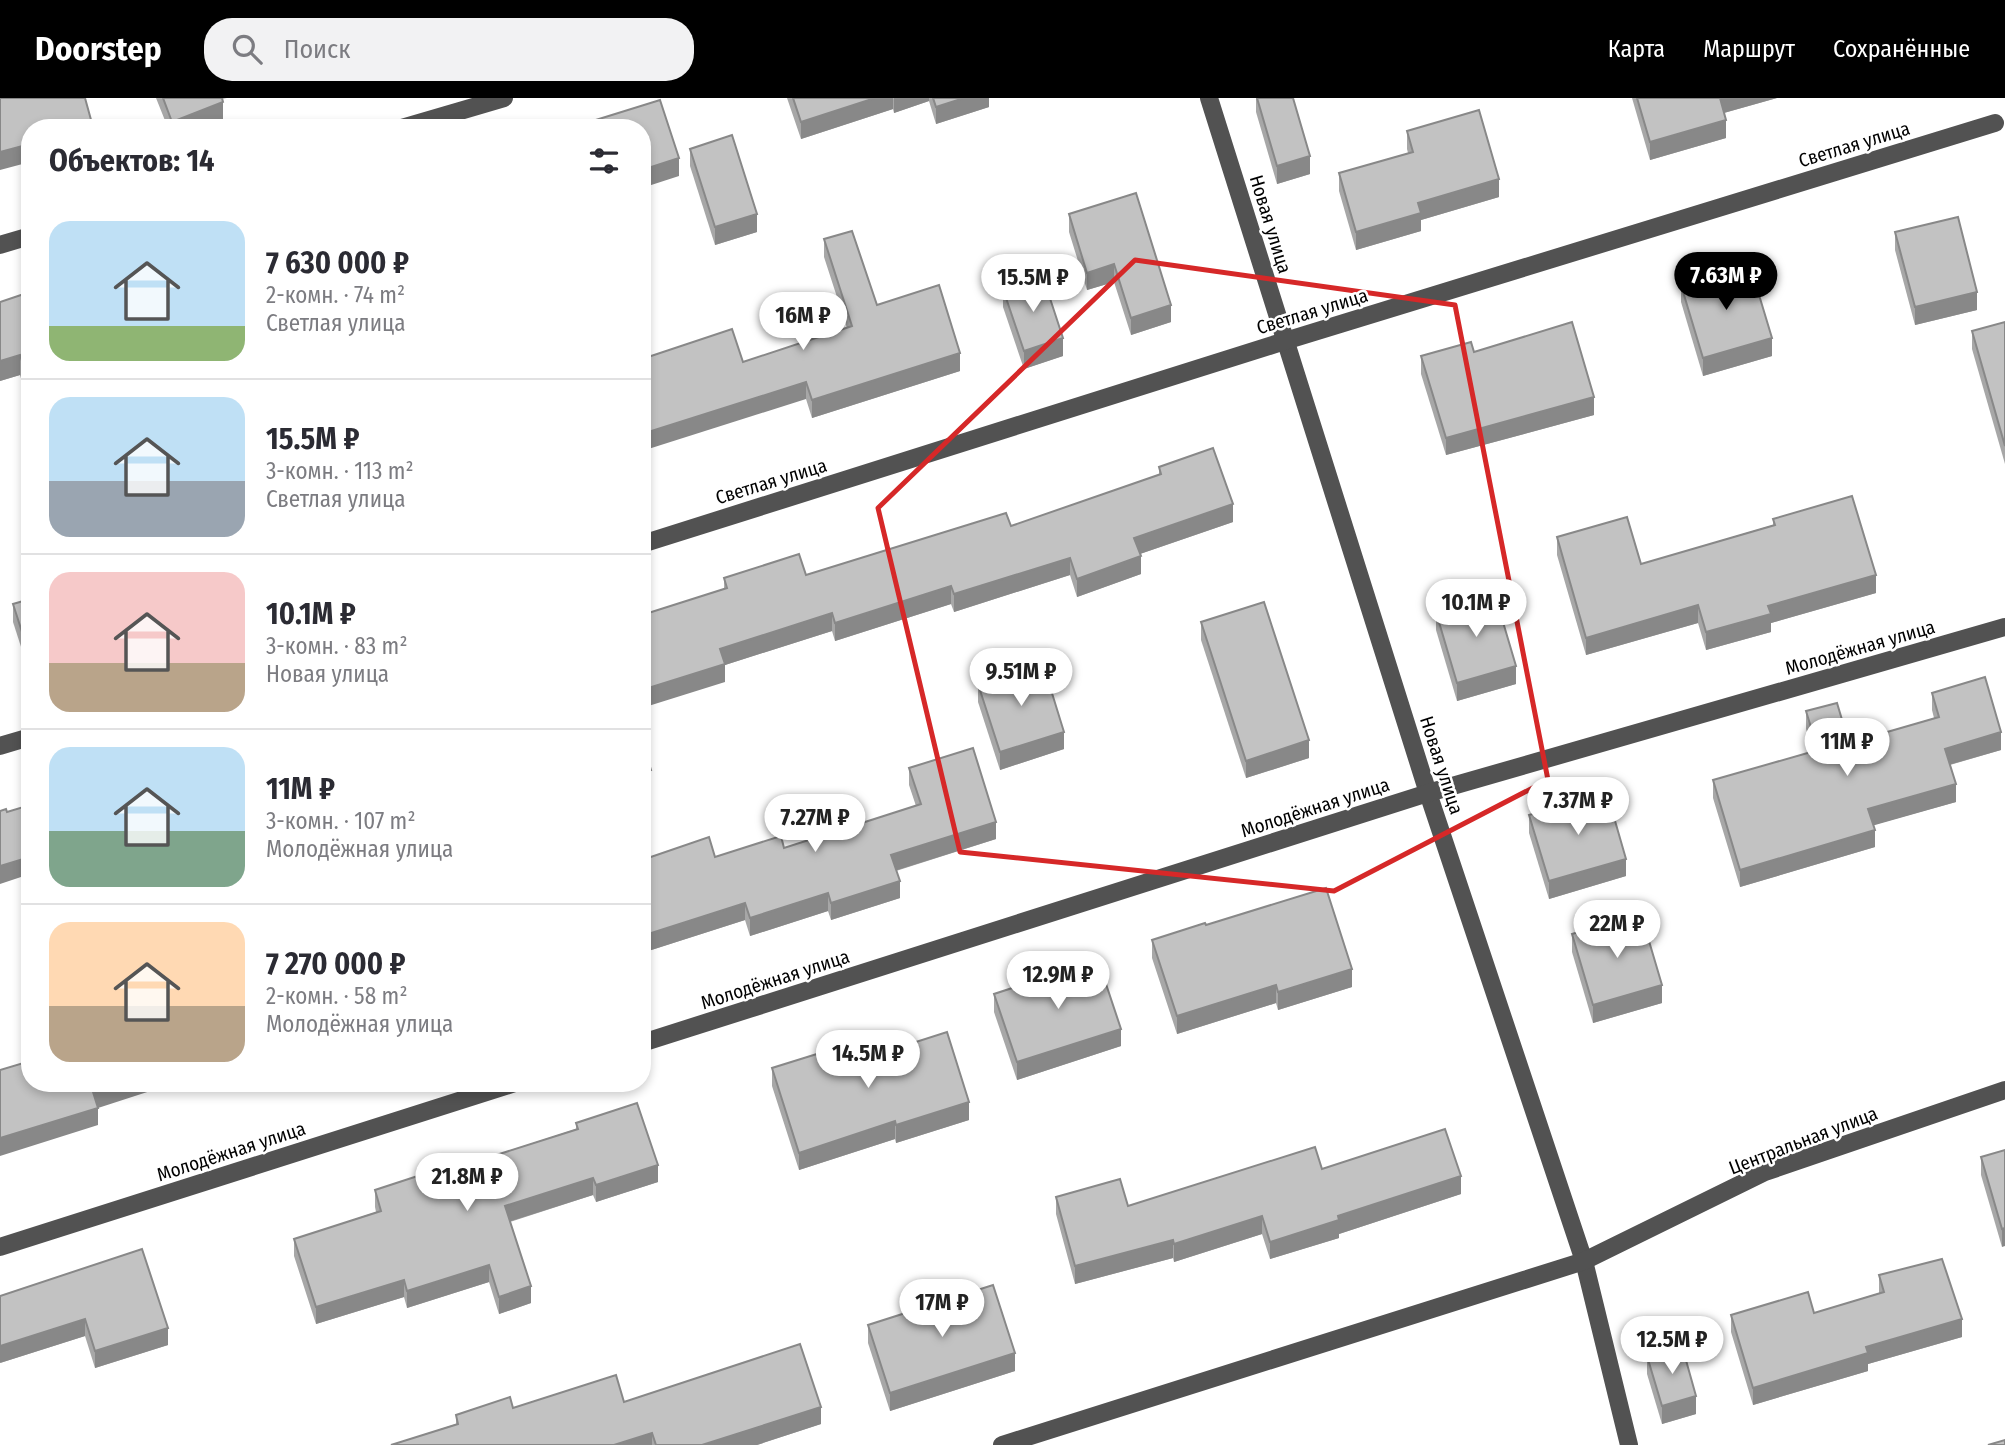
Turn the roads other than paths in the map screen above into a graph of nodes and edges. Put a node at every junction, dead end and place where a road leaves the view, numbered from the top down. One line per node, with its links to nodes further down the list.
1 (504, 98): 3 (street)
2 (1209, 98): 7 (street, Новая улица)
3 (433, 119)
4 (1995, 123): 7 (street, Светлая улица)
5 (21, 238): 6 (street)
6 (0, 244)
7 (1286, 341): 8 (street, Светлая улица); 12 (street, Новая улица)
8 (651, 541)
9 (2005, 627): 12 (street, Молодёжная улица)
10 (21, 740): 11 (street)
11 (0, 746)
12 (1428, 793): 13 (street, Молодёжная улица); 17 (street, Новая улица)
13 (651, 1040)
14 (2005, 1090): 17 (street, Центральная улица)
15 (487, 1092): 16 (street, Молодёжная улица)
16 (0, 1247)
17 (1584, 1261): 18 (street, Центральная улица); 19 (street, Новая улица)
18 (1002, 1445)
19 (1629, 1445)

